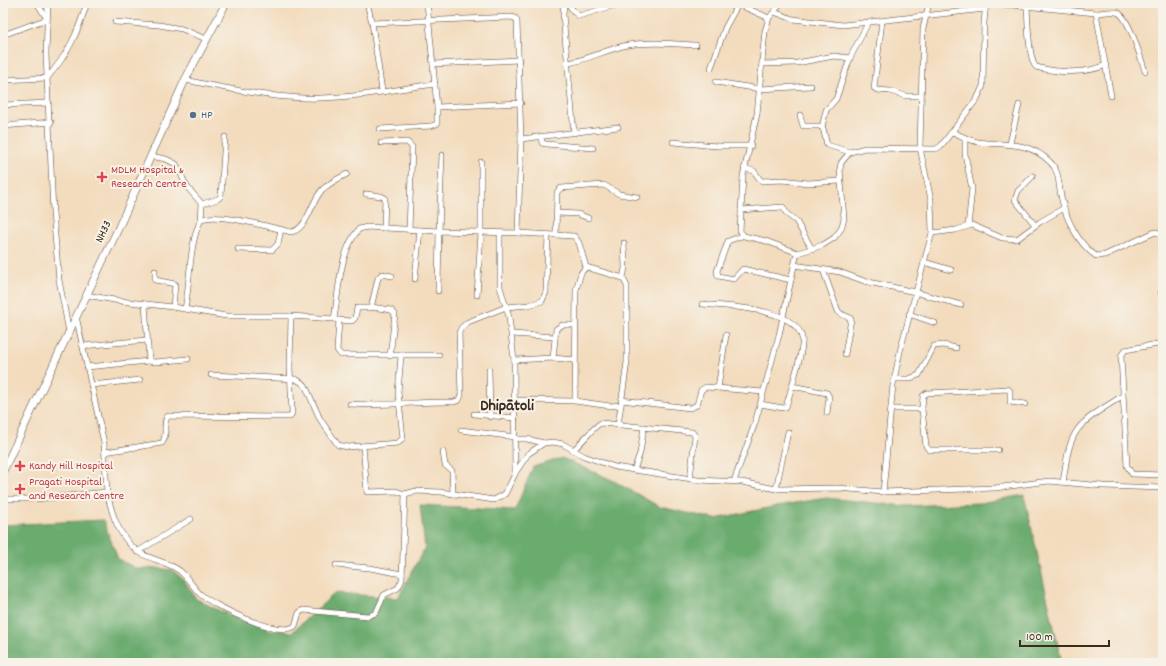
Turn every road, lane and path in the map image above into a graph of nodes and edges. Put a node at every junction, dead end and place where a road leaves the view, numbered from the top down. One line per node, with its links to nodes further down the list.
1 (36, 3): 22 (street)
2 (48, 3): 22 (street)
3 (87, 3): 39 (street)
4 (226, 3): 29 (main road, NH33)
5 (367, 3): 26 (street)
6 (427, 3): 23 (street)
7 (564, 3): 33 (street)
8 (568, 3): 9 (street)
9 (622, 3)
10 (781, 3): 18 (street)
11 (929, 3): 20 (street)
12 (986, 3): 17 (street)
13 (992, 3): 14 (street)
14 (1005, 4): 16 (street)
15 (1044, 6): 16 (street); 19 (street)
16 (1027, 7): 36 (street)
17 (985, 9): 20 (street); 60 (street)
18 (774, 12): 21 (street); 27 (street)
19 (1096, 13): 36 (street); 38 (street)
20 (925, 17): 24 (street); 47 (street)
21 (770, 18): 35 (street); 37 (street)
22 (47, 19): 28 (street); 39 (street)
23 (429, 21): 26 (street); 32 (street); 34 (street)
24 (882, 21): 27 (street); 47 (street)
25 (115, 22): 29 (street)
26 (372, 23): 46 (street)
27 (868, 23): 31 (street)
28 (3, 35)
29 (206, 39): 41 (main road, NH33)
30 (696, 45): 33 (street)
31 (850, 58): 35 (street); 58 (street)
32 (519, 60): 34 (street); 50 (street)
33 (569, 63): 61 (street)
34 (433, 64): 43 (street)
35 (762, 64): 45 (street)
36 (1106, 65): 48 (street)
37 (711, 68)
38 (1145, 71)
39 (47, 78): 40 (street); 49 (street)
40 (3, 80)
41 (185, 80): 46 (street); 74 (main road, NH33)
42 (716, 82): 45 (street)
43 (435, 84): 46 (street); 53 (street)
44 (811, 86): 45 (street)
45 (760, 89): 69 (street)
46 (382, 91)
47 (921, 96): 71 (street)
48 (1111, 96)
49 (49, 103): 52 (street); 55 (street)
50 (521, 103): 53 (street); 65 (street)
51 (1019, 105): 68 (street)
52 (3, 106)
53 (437, 107): 59 (street)
54 (800, 115): 58 (street)
55 (51, 122): 56 (street); 135 (street)
56 (3, 126)
57 (618, 127): 61 (street)
58 (822, 127): 72 (street)
59 (380, 129)
60 (953, 132): 64 (street); 71 (street)
61 (574, 133): 63 (street)
62 (225, 137): 82 (street)
63 (541, 137): 65 (street); 70 (street)
64 (965, 138): 68 (street); 89 (street)
65 (521, 139): 97 (street)
66 (673, 142): 69 (street)
67 (380, 143): 92 (street)
68 (1010, 143): 83 (street)
69 (751, 146): 76 (street)
70 (593, 148)
71 (920, 148): 72 (street); 98 (street)
72 (850, 152): 79 (street)
73 (442, 155): 94 (street)
74 (150, 156): 82 (street); 119 (main road, NH33)
75 (481, 162): 95 (street)
76 (744, 168): 79 (street); 84 (street)
77 (347, 174): 91 (street)
78 (1033, 176): 88 (street)
79 (840, 181): 105 (street)
80 (366, 194): 90 (street)
81 (637, 197): 85 (street)
82 (202, 204): 87 (street)
83 (1064, 208): 88 (street); 102 (street)
84 (741, 210): 101 (street); 105 (street)
85 (556, 213): 86 (street); 100 (street)
86 (588, 218)
87 (201, 220): 91 (street); 127 (street)
88 (1035, 225): 89 (street)
89 (968, 226): 98 (street)
90 (384, 228): 92 (street); 132 (street)
91 (281, 230): 104 (street)
92 (409, 230): 93 (street)
93 (420, 230): 94 (street); 115 (street)
94 (439, 231): 95 (street); 117 (street)
95 (481, 233): 96 (street); 120 (street)
96 (500, 233): 97 (street); 126 (street)
97 (518, 233): 99 (street)
98 (932, 233): 107 (street)
99 (548, 235): 100 (street); 126 (street)
100 (556, 235): 109 (street)
101 (742, 236): 106 (street); 116 (street)
102 (1163, 237)
103 (624, 243): 114 (street)
104 (238, 249)
105 (812, 249): 106 (street)
106 (798, 253): 108 (street)
107 (924, 262): 111 (street); 118 (street)
108 (794, 266): 110 (street); 116 (street)
109 (586, 267): 114 (street); 134 (street)
110 (823, 270): 118 (street); 143 (street)
111 (952, 270)
112 (155, 271): 124 (street)
113 (392, 276): 125 (street)
114 (623, 278): 165 (street)
115 (415, 279)
116 (791, 280): 131 (street)
117 (438, 291)
118 (915, 292): 123 (street); 128 (street)
119 (86, 295): 121 (street); 129 (main road, NH33)
120 (477, 295)
121 (145, 304): 124 (street); 139 (street)
122 (702, 304): 131 (street)
123 (962, 306)
124 (173, 307): 127 (street)
125 (372, 307): 132 (street); 145 (street)
126 (506, 307): 136 (street); 167 (street)
127 (185, 309): 130 (street)
128 (909, 314): 133 (street); 156 (street)
129 (76, 315): 135 (main road, NH33); 141 (street)
130 (291, 316): 132 (street); 155 (street)
131 (783, 318): 159 (street); 161 (street)
132 (336, 320): 145 (street)
133 (935, 323)
134 (575, 325): 138 (street); 150 (street)
135 (69, 333): 188 (main road, NH33)
136 (512, 334): 138 (street); 149 (street)
137 (726, 335): 160 (street)
138 (555, 337): 147 (street)
139 (147, 340): 141 (street); 151 (street)
140 (1163, 343): 162 (street)
141 (83, 346): 152 (street)
142 (956, 348): 156 (street)
143 (844, 354)
144 (439, 355): 146 (street)
145 (390, 356): 146 (street)
146 (401, 356): 167 (street)
147 (553, 358): 149 (street); 150 (street)
148 (188, 359): 151 (street)
149 (514, 360): 163 (street)
150 (575, 360): 164 (street)
151 (149, 361): 152 (street)
152 (87, 367): 158 (street)
153 (489, 370): 174 (street)
154 (211, 375): 155 (street)
155 (290, 378): 182 (street); 185 (street)
156 (894, 379): 170 (street)
157 (140, 380): 158 (street)
158 (91, 385): 185 (street)
159 (792, 386): 168 (street); 172 (street)
160 (718, 388): 161 (street); 165 (street)
161 (763, 392): 168 (street)
162 (1122, 396): 190 (street); 193 (street)
163 (516, 400): 164 (street); 175 (street)
164 (575, 401): 165 (street)
165 (621, 403): 176 (street)
166 (350, 404): 167 (street)
167 (398, 404): 182 (street)
168 (760, 404): 192 (street)
169 (1025, 404): 171 (street)
170 (891, 409): 171 (street); 197 (street)
171 (922, 409): 184 (street)
172 (826, 413)
173 (474, 414): 174 (street)
174 (490, 417): 175 (street)
175 (515, 418): 180 (street)
176 (618, 424): 177 (street); 183 (street)
177 (644, 427): 187 (street); 191 (street)
178 (461, 430): 180 (street)
179 (788, 432): 195 (street)
180 (515, 438): 181 (street); 189 (street)
181 (544, 443): 183 (street); 189 (street)
182 (363, 446): 198 (street)
183 (573, 450): 187 (street)
184 (998, 450)
185 (105, 452): 196 (street)
186 (443, 452): 199 (street)
187 (634, 470): 191 (street)
188 (3, 471)
189 (515, 474): 199 (street)
190 (1163, 475)
191 (690, 479): 192 (street)
192 (734, 481): 195 (street)
193 (1063, 482): 194 (street); 197 (street)
194 (1163, 488)
195 (776, 489): 197 (street)
196 (107, 492): 200 (street); 202 (street)
197 (883, 492)
198 (405, 494): 199 (street); 204 (street)
199 (453, 494)
200 (3, 499)
201 (191, 519): 202 (street)
202 (137, 552): 204 (street)
203 (336, 565): 204 (street)
204 (402, 574)

